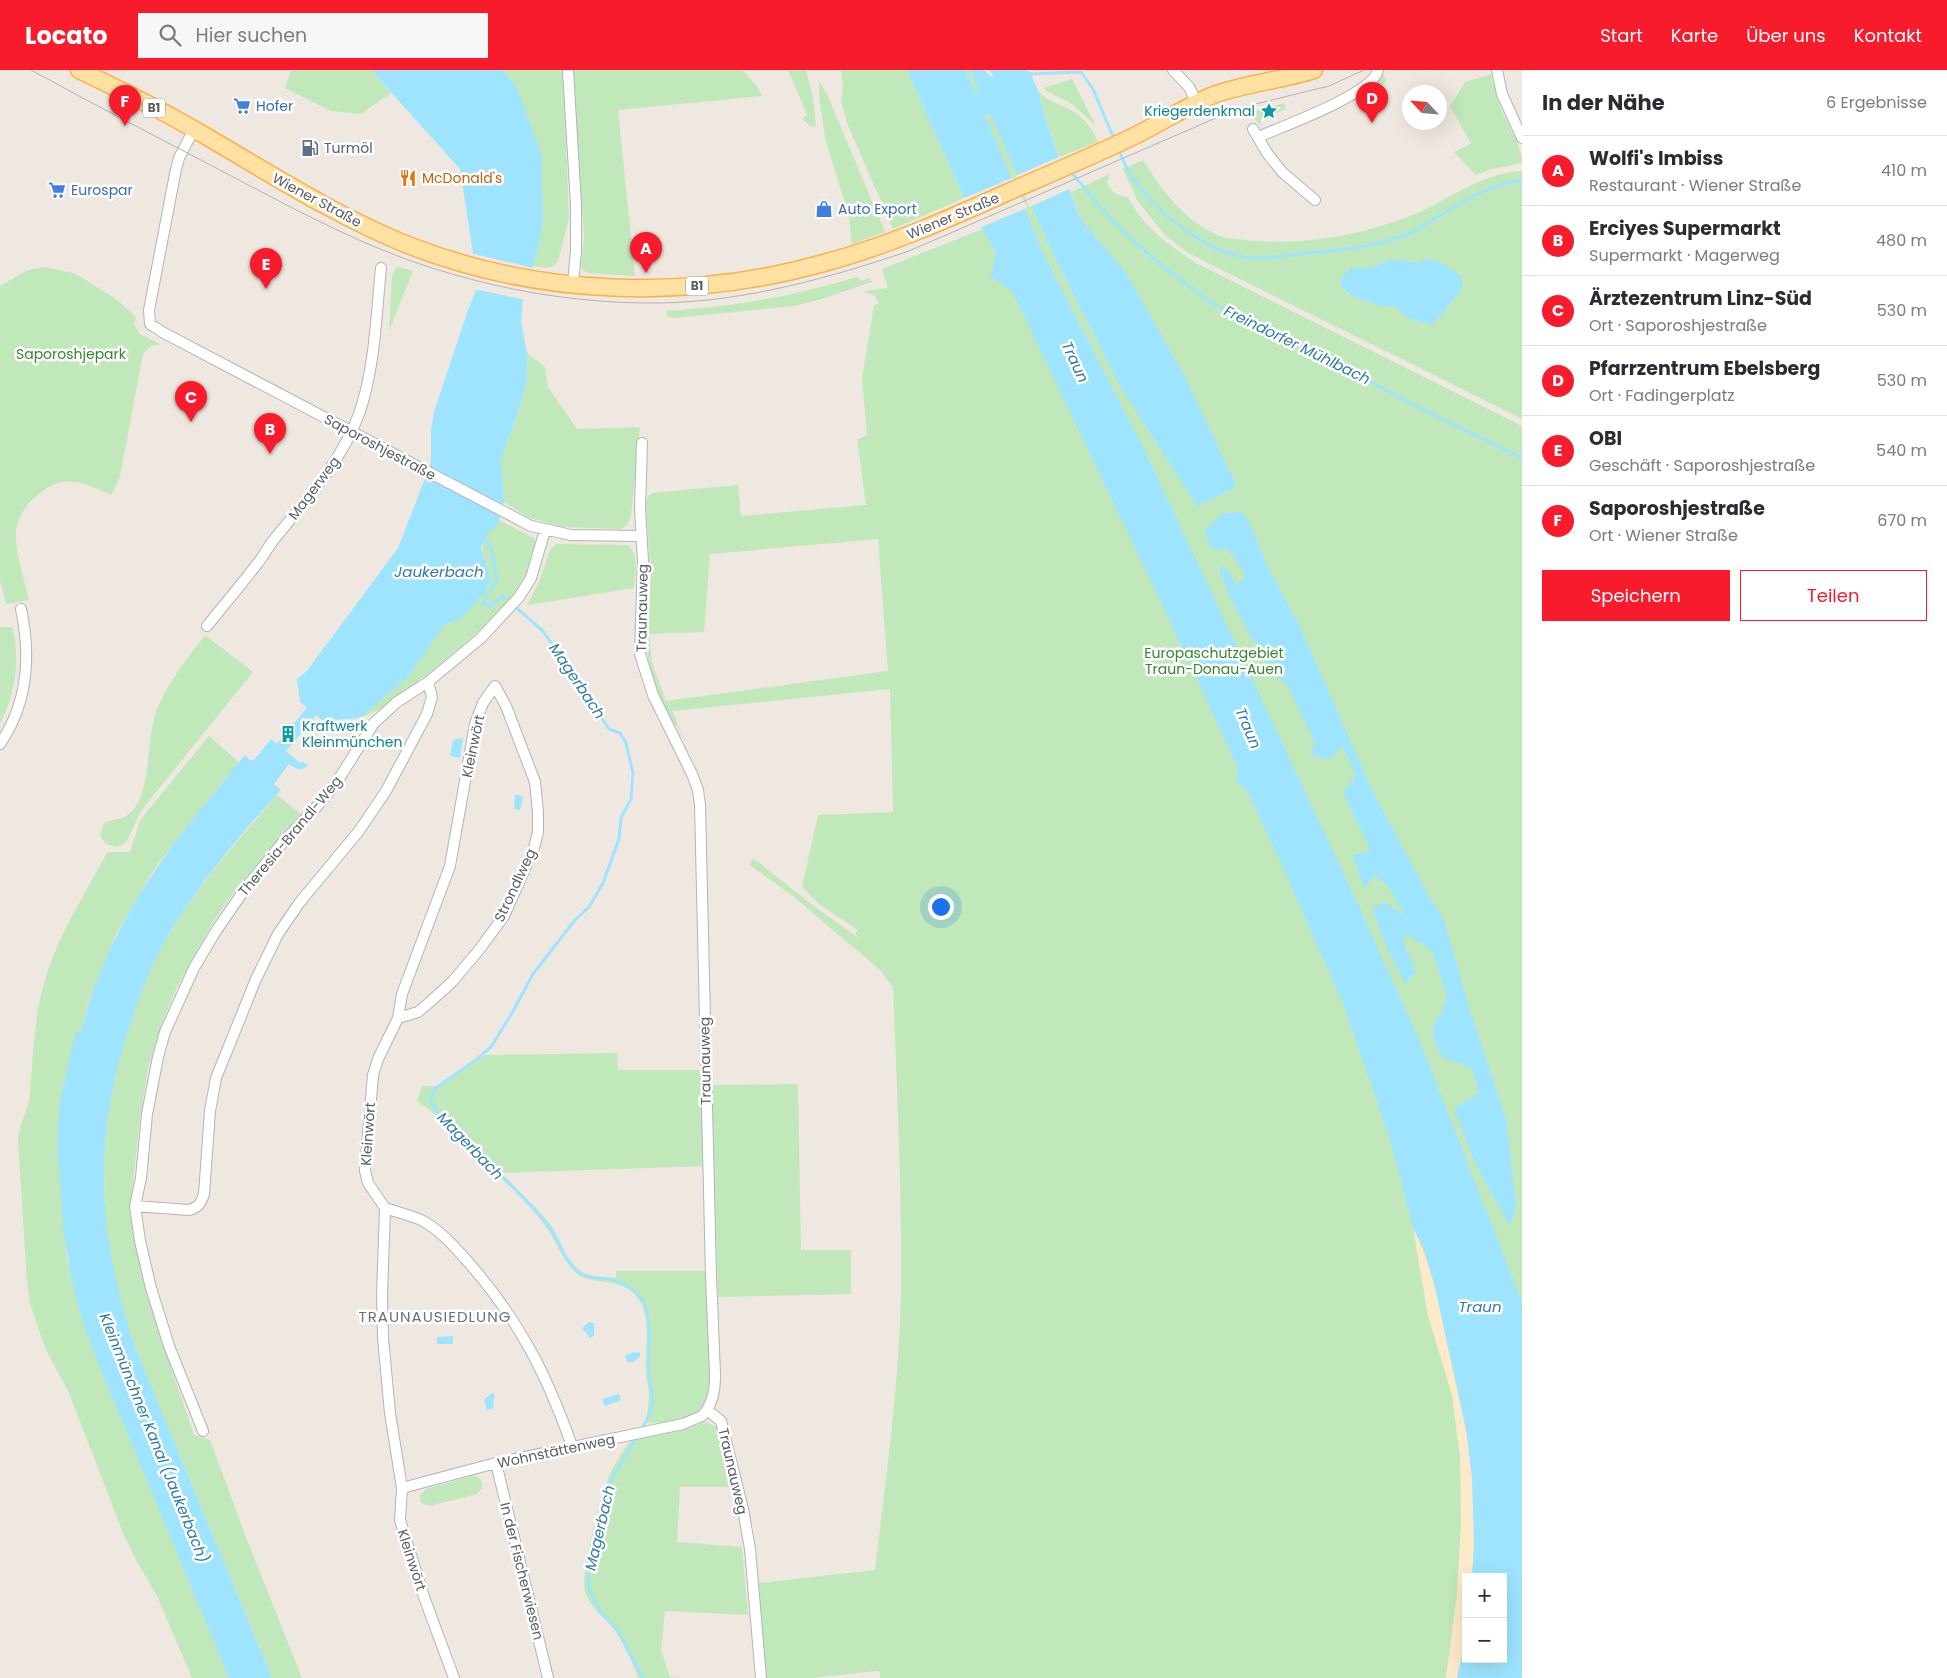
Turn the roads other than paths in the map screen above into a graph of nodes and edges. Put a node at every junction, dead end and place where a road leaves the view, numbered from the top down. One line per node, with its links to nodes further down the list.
1 (80, 70): 8 (main road, Wiener Straße / B1)
2 (568, 70): 12 (street)
3 (1173, 70): 7 (street)
4 (1314, 70): 7 (main road, Wiener Straße / B1)
5 (1378, 70): 10 (street)
6 (1497, 70): 9 (street)
7 (1198, 103): 12 (main road, Wiener Straße / B1)
8 (194, 129): 12 (main road, Wiener Straße / B1); 13 (street, Saporoshjestraße)
9 (1522, 138)
10 (1315, 200)
11 (381, 268): 13 (street, Magerweg)
12 (572, 284)
13 (352, 432): 15 (street, Saporoshjestraße); 18 (street, Magerweg)
14 (642, 443): 16 (street, Traunauweg)
15 (545, 530): 16 (street, Saporoshjestraße); 19 (street, Theresia-Brandl-Weg)
16 (641, 536): 25 (street, Traunauweg)
17 (21, 609): 21 (street)
18 (207, 626)
19 (428, 682): 23 (street, Theresia-Brandl-Weg); 23 (street)
20 (495, 686): 22 (street, Kleinwört); 22 (street, Strondlweg)
21 (0, 744)
22 (398, 1018): 24 (street, Kleinwört)
23 (136, 1206): 26 (street, Theresia-Brandl-Weg)
24 (384, 1208): 27 (street); 29 (street, Kleinwört)
25 (707, 1410): 27 (street, Wohnstättenweg); 32 (street, Traunauweg)
26 (203, 1431)
27 (572, 1446): 28 (street, Wohnstättenweg)
28 (496, 1463): 29 (street, Wohnstättenweg); 31 (street, In der Fischerwiesen)
29 (402, 1488): 30 (street, Kleinwört)
30 (454, 1678)
31 (548, 1678)
32 (761, 1678)

